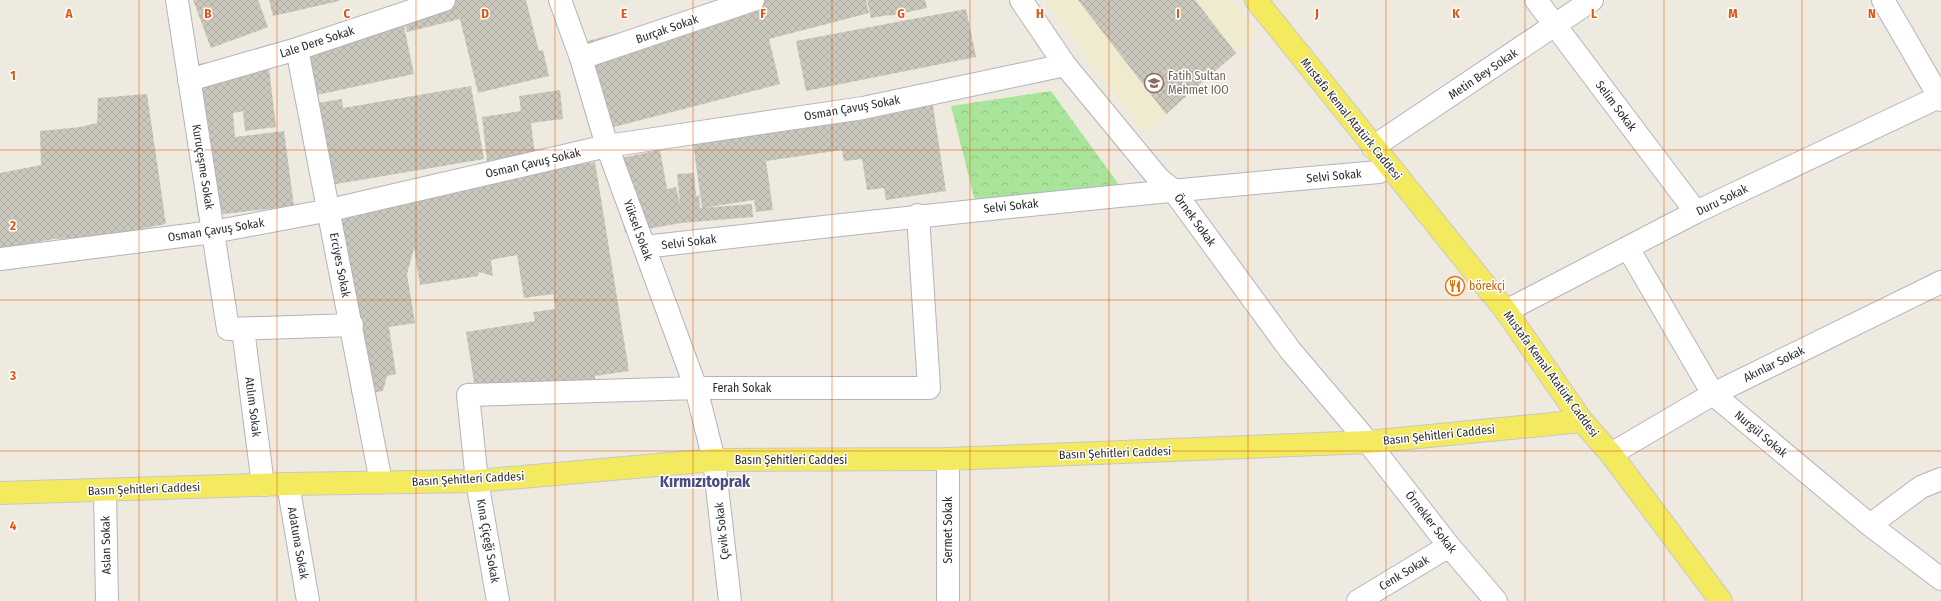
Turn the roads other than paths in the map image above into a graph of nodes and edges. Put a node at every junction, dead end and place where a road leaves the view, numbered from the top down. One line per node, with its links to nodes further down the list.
1 (177, 0): 14 (street, Kuruçeşme Sokak)
2 (444, 0): 11 (street, Lale Dere Sokak)
3 (560, 0): 12 (street, Yüksel Sokak)
4 (752, 0): 12 (street, Burçak Sokak)
5 (1021, 0): 13 (street, Örnek Sokak)
6 (1256, 0): 17 (main road, Mustafa Kemal Atatürk Caddesi)
7 (1536, 0): 10 (street, Selim Sokak)
8 (1592, 0): 10 (street, Metin Bey Sokak)
9 (1883, 0): 15 (street)
10 (1555, 26): 17 (street, Metin Bey Sokak); 21 (street, Selim Sokak)
11 (297, 49): 14 (street, Lale Dere Sokak); 20 (street, Erciyes Sokak)
12 (581, 58): 16 (street, Yüksel Sokak)
13 (1065, 65): 16 (street, Osman Çavuş Sokak); 19 (street, Örnek Sokak)
14 (189, 80): 23 (street, Kuruçeşme Sokak)
15 (1941, 98): 21 (street, Duru Sokak)
16 (607, 146): 20 (street, Osman Çavuş Sokak); 24 (street, Yüksel Sokak)
17 (1373, 147): 28 (main road, Mustafa Kemal Atatürk Caddesi)
18 (1379, 172): 19 (street, Selvi Sokak)
19 (1173, 190): 22 (street, Selvi Sokak); 34 (street, Örnek Sokak)
20 (330, 210): 23 (street, Osman Çavuş Sokak); 29 (street, Erciyes Sokak)
21 (1696, 212): 25 (street, Duru Sokak)
22 (918, 215): 24 (street, Selvi Sokak); 31 (street, Ferah Sokak)
23 (213, 232): 26 (street, Osman Çavuş Sokak); 30 (street, Kuruçeşme Sokak)
24 (644, 247): 31 (street, Yüksel Sokak)
25 (1628, 248): 28 (street, Duru Sokak); 32 (street, Nurgül Sokak)
26 (0, 259)
27 (1941, 282): 32 (street, Akınlar Sokak)
28 (1506, 311): 33 (main road, Mustafa Kemal Atatürk Caddesi)
29 (352, 325): 30 (street, Kuruçeşme Sokak); 40 (street, Erciyes Sokak)
30 (242, 329): 42 (street, Atılım Sokak)
31 (696, 388): 37 (street, Yüksel Sokak); 39 (street, Ferah Sokak)
32 (1713, 394): 35 (street, Akınlar Sokak); 45 (street, Nurgül Sokak)
33 (1582, 421): 34 (main road, Basın Şehitleri Caddesi); 35 (main road, Mustafa Kemal Atatürk Caddesi)
34 (1368, 442): 36 (main road, Basın Şehitleri Caddesi); 46 (street, Örnekler Sokak)
35 (1611, 454): 48 (main road, Mustafa Kemal Atatürk Caddesi)
36 (948, 459): 37 (main road, Basın Şehitleri Caddesi); 53 (street, Sermet Sokak)
37 (714, 460): 39 (main road, Basın Şehitleri Caddesi); 52 (street, Çevik Sokak)
38 (1941, 478): 45 (street)
39 (477, 480): 40 (main road, Basın Şehitleri Caddesi); 51 (street, Kına Çiçeği Sokak)
40 (381, 482): 41 (main road, Basın Şehitleri Caddesi)
41 (288, 484): 42 (main road, Basın Şehitleri Caddesi); 50 (street, Adatuna Sokak)
42 (263, 485): 43 (main road, Basın Şehitleri Caddesi)
43 (105, 490): 44 (main road, Basın Şehitleri Caddesi); 49 (street, Aslan Sokak)
44 (0, 493)
45 (1870, 525): 47 (street, Nurgül Sokak)
46 (1449, 546): 54 (street, Cenk Sokak); 55 (street, Örnekler Sokak)
47 (1941, 580)
48 (1713, 598)
49 (107, 601)
50 (308, 601)
51 (498, 601)
52 (730, 601)
53 (948, 601)
54 (1358, 601)
55 (1496, 601)

